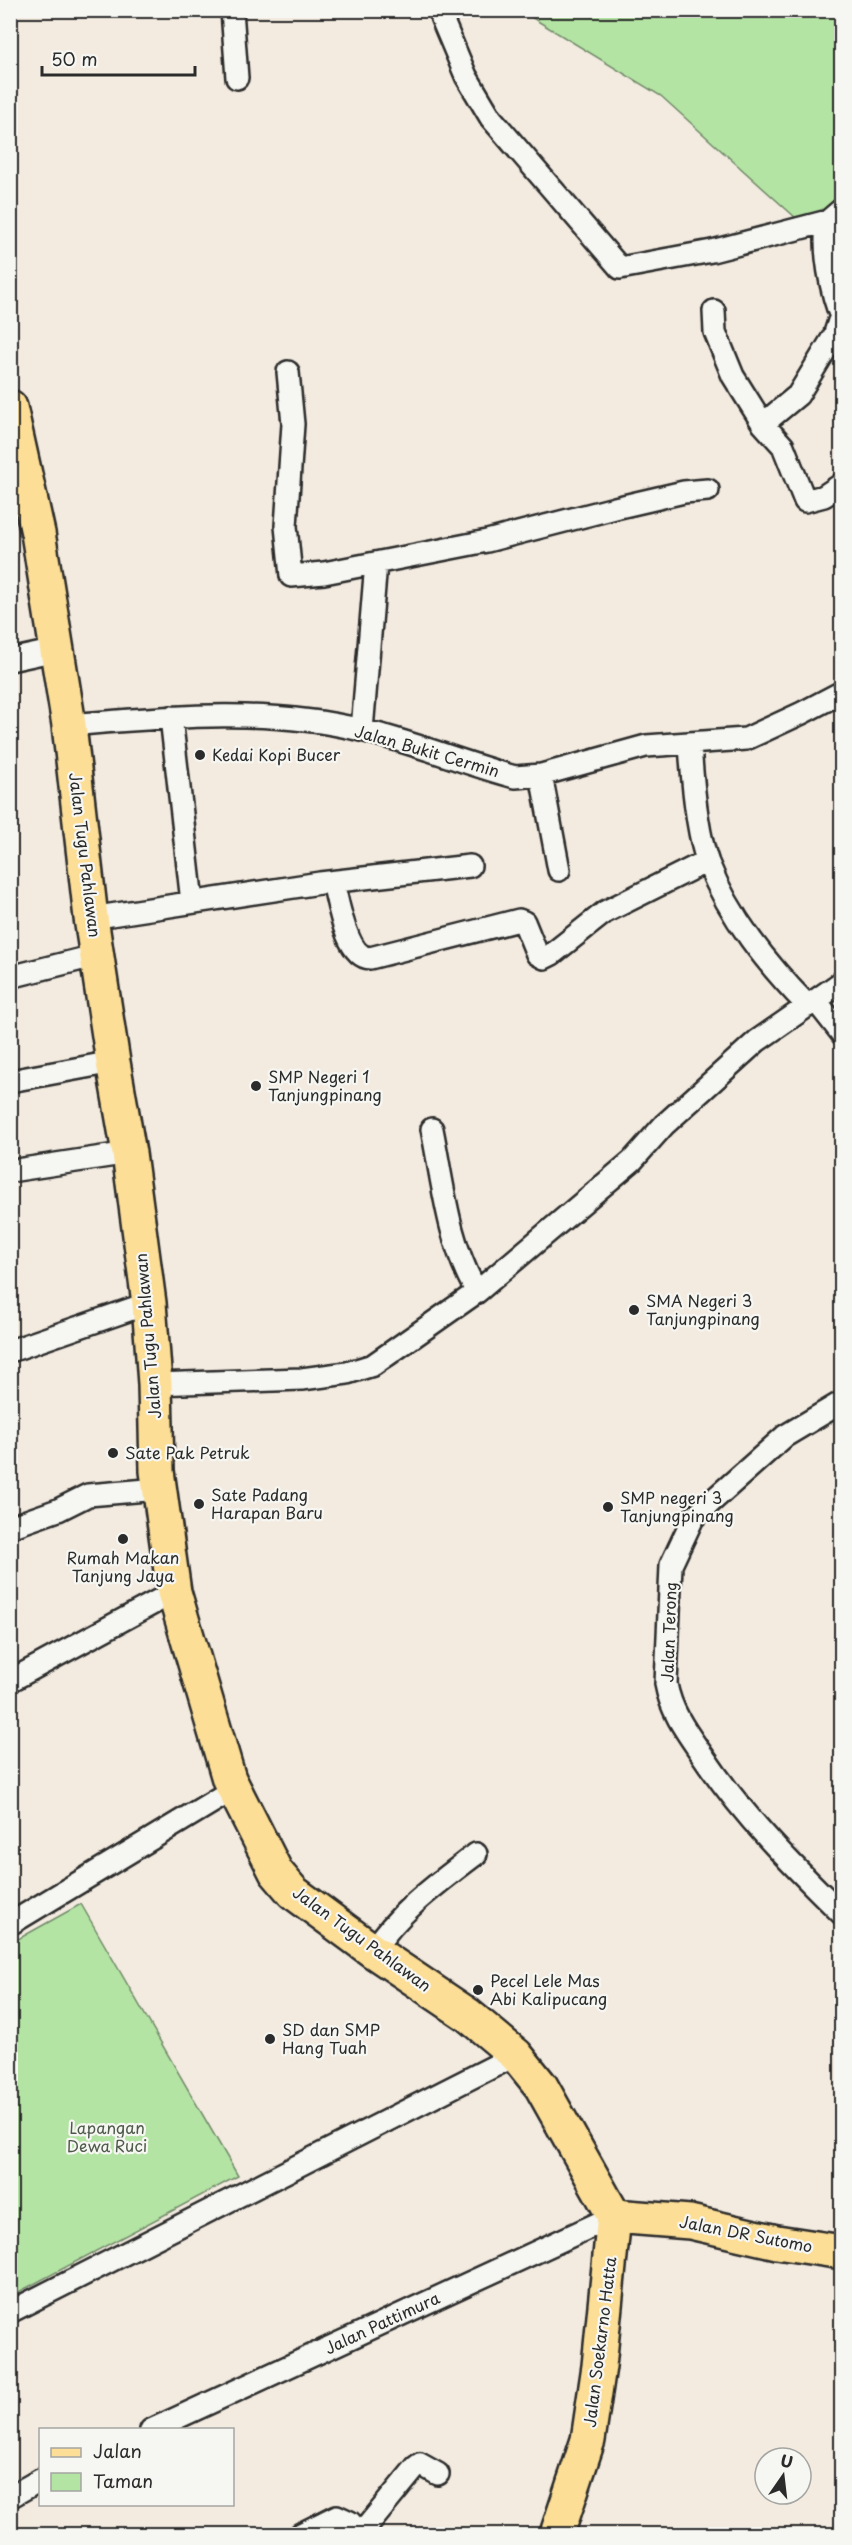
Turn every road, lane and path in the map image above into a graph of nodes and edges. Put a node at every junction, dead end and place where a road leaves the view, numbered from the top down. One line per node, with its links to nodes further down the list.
1 (232, 10): 3 (street)
2 (442, 19): 4 (street)
3 (237, 78)
4 (835, 215): 6 (street)
5 (714, 311): 9 (street)
6 (841, 319): 9 (street)
7 (288, 372): 13 (street)
8 (10, 407): 12 (main road, Jalan Tugu Pahlawan)
9 (763, 424): 10 (street)
10 (842, 484)
11 (708, 490): 13 (street)
12 (19, 492): 14 (main road, Jalan Tugu Pahlawan)
13 (376, 563): 19 (street)
14 (56, 650): 15 (street); 18 (main road, Jalan Tugu Pahlawan)
15 (10, 660)
16 (842, 692): 20 (street, Jalan Bukit Cermin)
17 (171, 717): 18 (street, Jalan Bukit Cermin); 19 (street, Jalan Bukit Cermin); 26 (street)
18 (69, 725): 27 (main road, Jalan Tugu Pahlawan)
19 (362, 730): 21 (street, Jalan Bukit Cermin)
20 (690, 744): 21 (street, Jalan Bukit Cermin); 22 (street)
21 (541, 775): 24 (street)
22 (707, 861): 25 (street); 31 (street)
23 (470, 866): 25 (street)
24 (559, 870)
25 (333, 882): 26 (street)
26 (192, 902): 27 (street)
27 (92, 918): 28 (main road, Jalan Tugu Pahlawan)
28 (98, 955): 29 (street); 33 (main road, Jalan Tugu Pahlawan)
29 (10, 977)
30 (842, 982): 31 (street)
31 (812, 1004): 32 (street); 38 (street)
32 (842, 1034)
33 (112, 1062): 34 (street); 36 (main road, Jalan Tugu Pahlawan)
34 (10, 1081)
35 (432, 1129): 38 (street)
36 (129, 1153): 37 (street); 39 (main road, Jalan Tugu Pahlawan)
37 (10, 1171)
38 (477, 1292): 41 (street)
39 (149, 1303): 40 (street); 41 (main road, Jalan Tugu Pahlawan)
40 (10, 1351)
41 (155, 1384): 43 (main road, Jalan Tugu Pahlawan)
42 (842, 1402): 49 (street, Jalan Terong)
43 (159, 1489): 44 (street); 45 (main road, Jalan Tugu Pahlawan)
44 (10, 1527)
45 (174, 1592): 46 (street); 47 (main road, Jalan Tugu Pahlawan)
46 (10, 1681)
47 (234, 1789): 50 (street); 51 (main road, Jalan Tugu Pahlawan)
48 (476, 1854): 51 (street)
49 (842, 1914)
50 (10, 1924)
51 (373, 1951): 52 (main road, Jalan Tugu Pahlawan)
52 (516, 2055): 53 (main road, Jalan Tugu Pahlawan); 55 (street)
53 (614, 2216): 54 (main road, Jalan DR Sutomo); 56 (street, Jalan Pattimura); 62 (main road, Jalan Soekarno Hatta)
54 (842, 2252)
55 (10, 2312)
56 (155, 2428)
57 (438, 2474): 61 (street)
58 (39, 2481): 59 (street)
59 (10, 2497)
60 (301, 2535): 61 (street)
61 (360, 2535)
62 (557, 2535)

